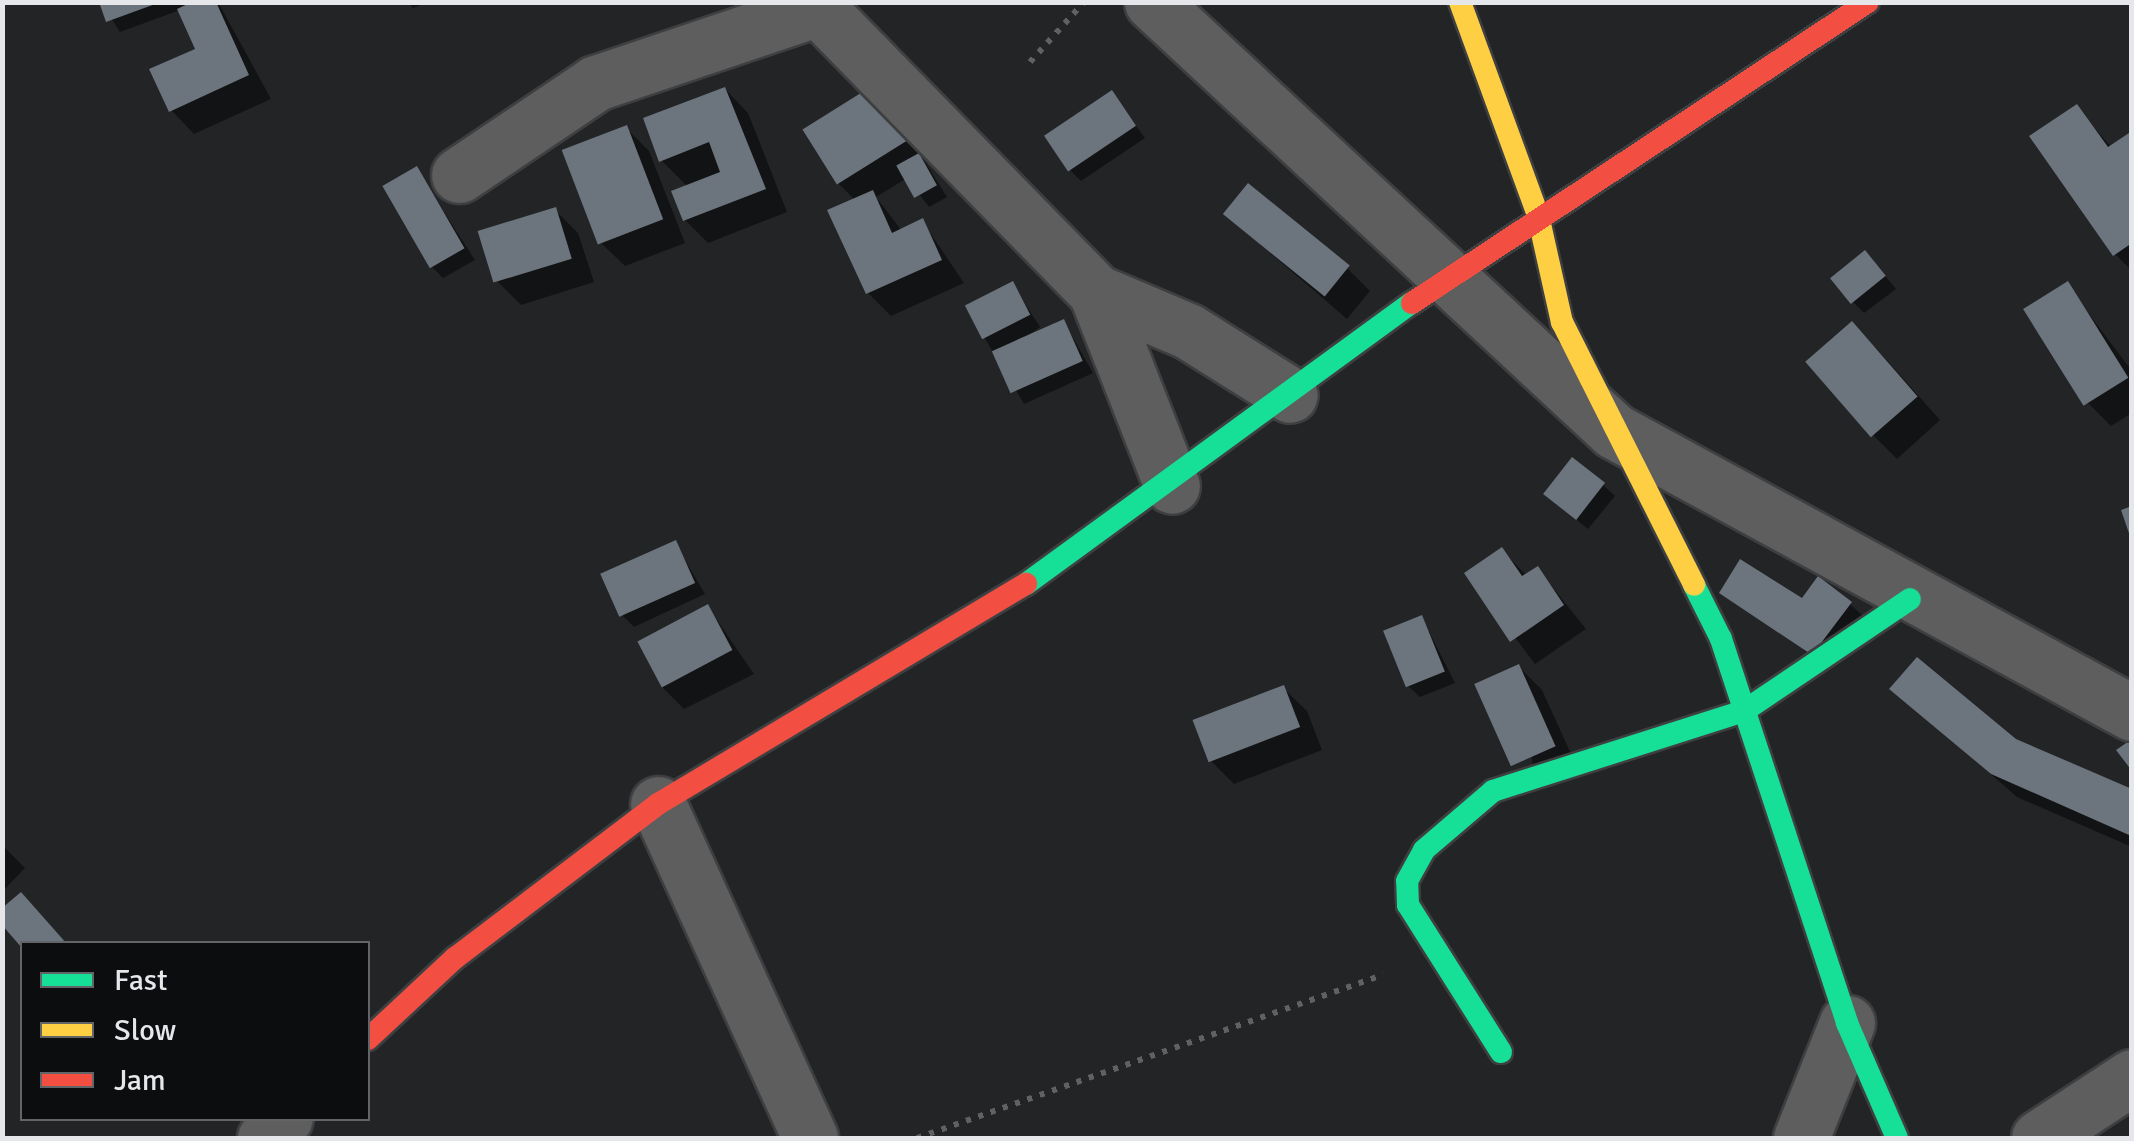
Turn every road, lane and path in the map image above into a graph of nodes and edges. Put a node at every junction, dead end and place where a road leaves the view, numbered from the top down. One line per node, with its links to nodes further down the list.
1 (1084, 2): 6 (path)
2 (1152, 2): 9 (street)
3 (1460, 2): 8 (street)
4 (1868, 2): 8 (street)
5 (814, 6): 7 (street); 10 (street)
6 (1030, 62)
7 (459, 175)
8 (1538, 216): 9 (street); 12 (street)
9 (1448, 278): 11 (street); 12 (street)
10 (1096, 292): 11 (street); 13 (street)
11 (1290, 395): 13 (street)
12 (1614, 432): 14 (street); 15 (street)
13 (1172, 486): 17 (street)
14 (1910, 599): 15 (street); 16 (street)
15 (1744, 711): 18 (street); 19 (street)
16 (2132, 713)
17 (658, 804): 20 (street); 23 (street)
18 (1436, 957): 21 (street); 24 (path)
19 (1847, 1023): 25 (street); 26 (street)
20 (370, 1038)
21 (1501, 1052)
22 (2132, 1077): 27 (street)
23 (810, 1138)
24 (917, 1138)
25 (1801, 1138)
26 (1897, 1138)
27 (2039, 1138)

